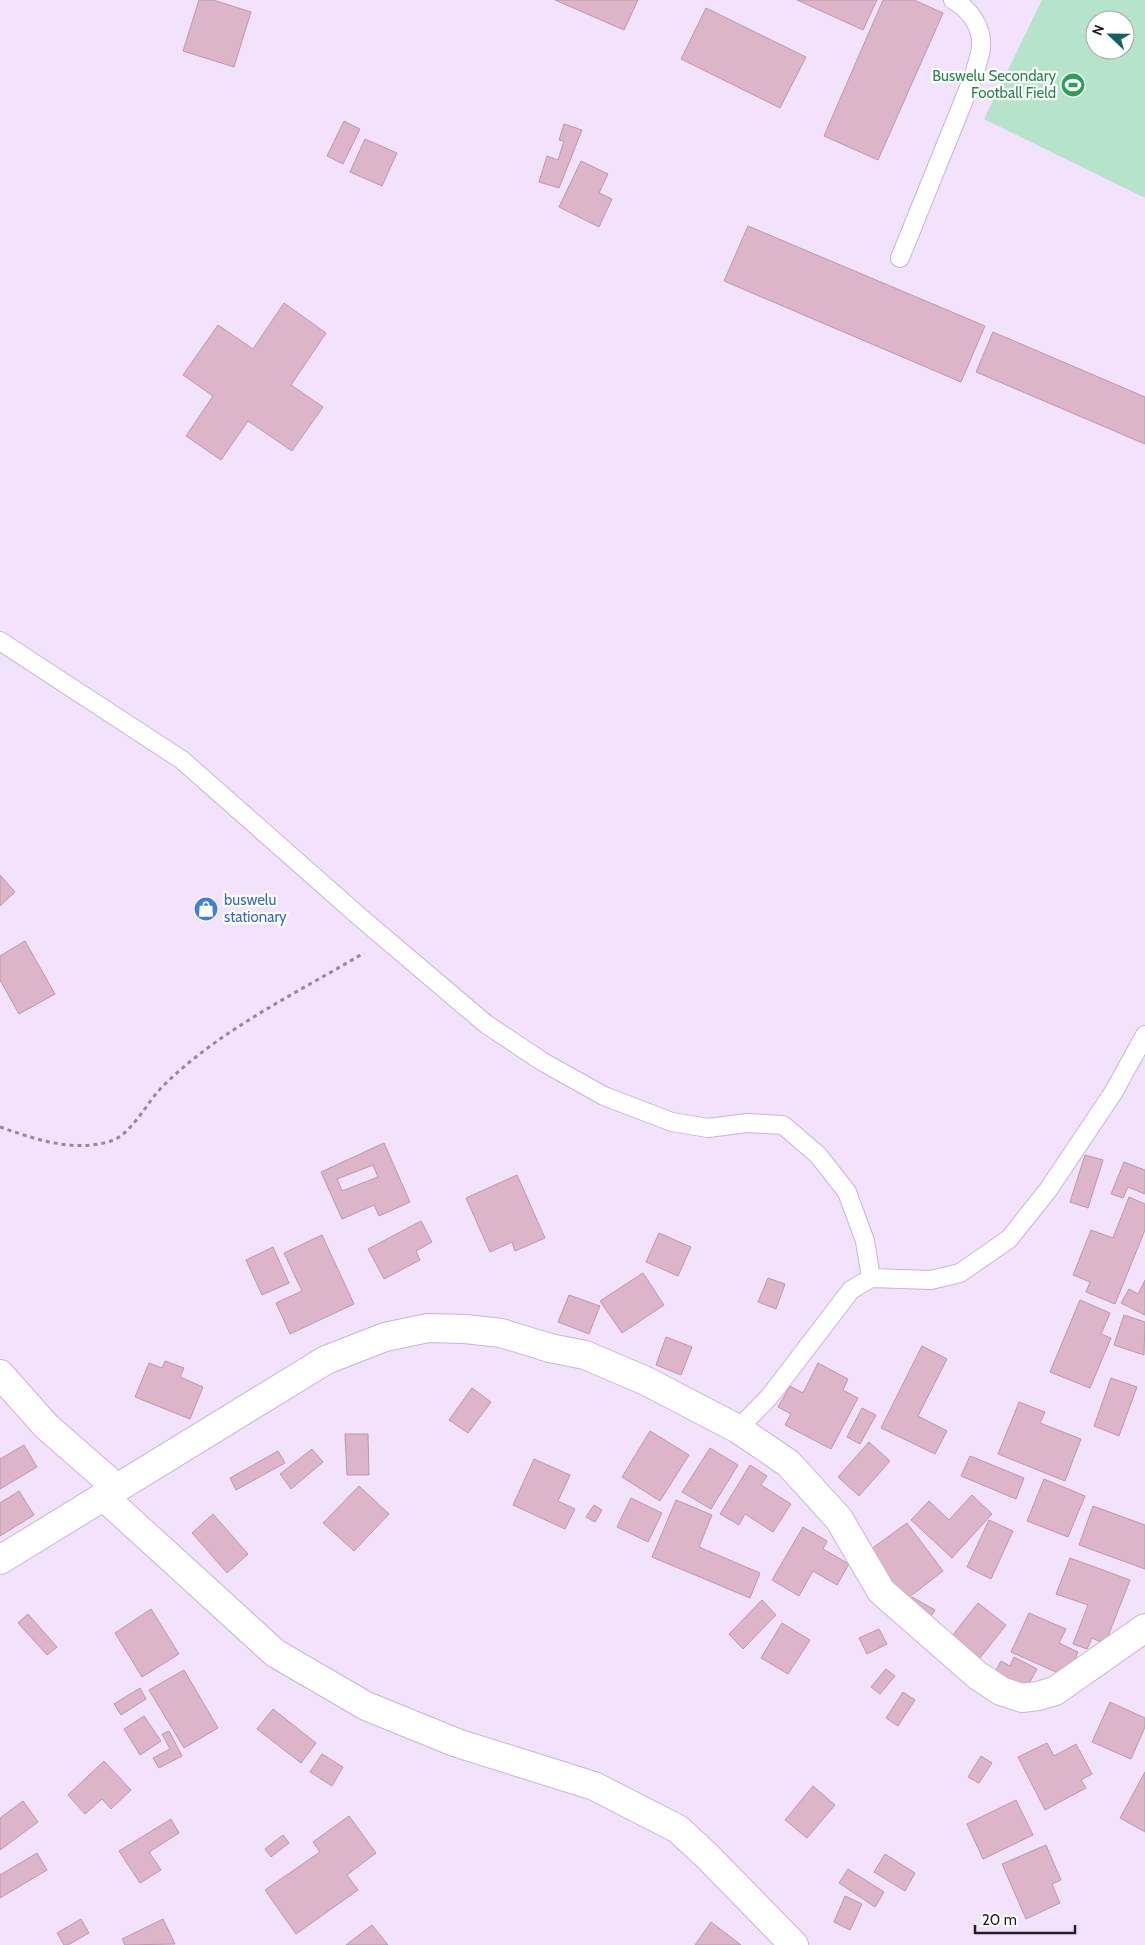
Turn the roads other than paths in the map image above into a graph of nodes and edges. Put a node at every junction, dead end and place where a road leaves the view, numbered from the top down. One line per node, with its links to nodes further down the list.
1 (953, 0): 2 (lane)
2 (900, 258)
3 (0, 641): 5 (lane)
4 (1145, 1035): 5 (lane)
5 (871, 1278): 7 (lane)
6 (0, 1374): 8 (street)
7 (738, 1429): 8 (street); 10 (street)
8 (110, 1492): 9 (street); 11 (street)
9 (0, 1560)
10 (1145, 1628)
11 (794, 1945)

